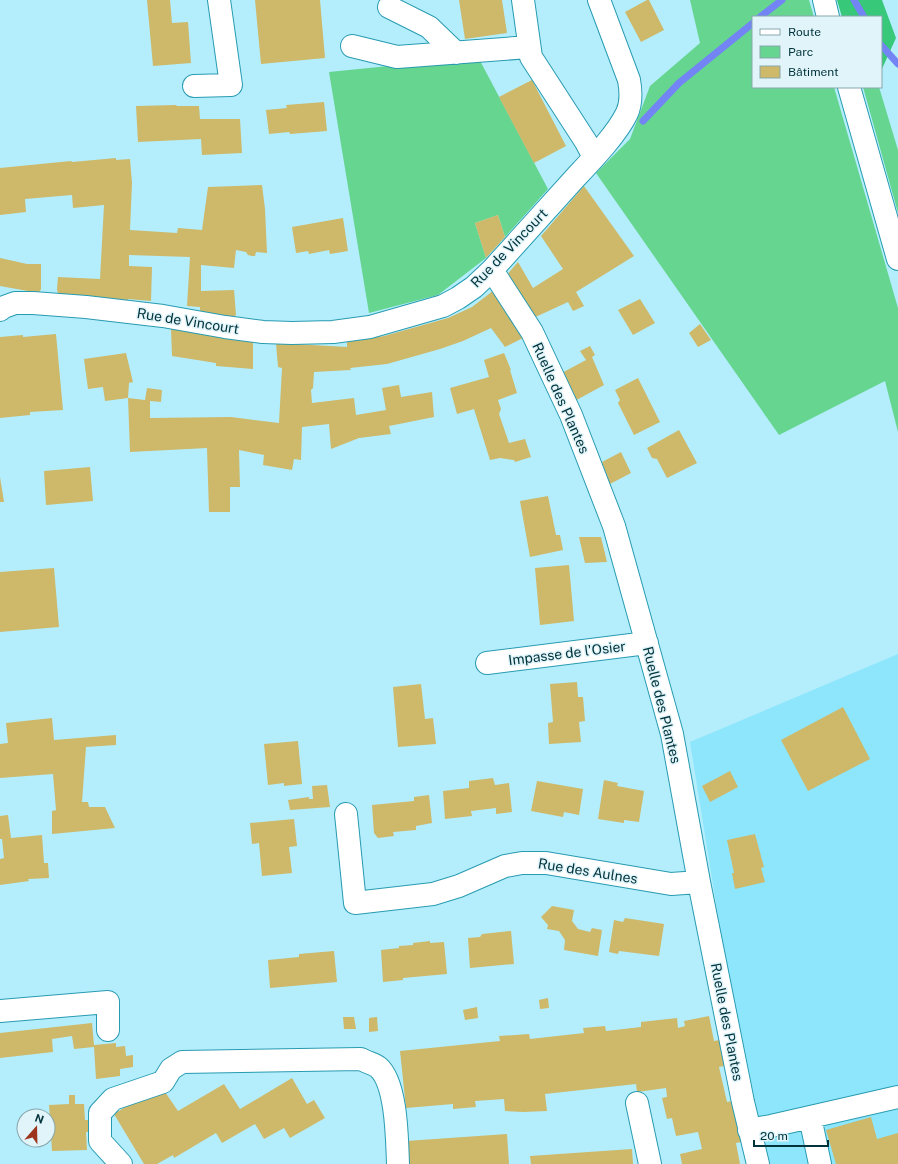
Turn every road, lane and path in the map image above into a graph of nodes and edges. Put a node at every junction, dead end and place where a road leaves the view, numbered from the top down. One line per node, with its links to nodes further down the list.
1 (219, 0): 10 (street)
2 (523, 0): 8 (street)
3 (599, 0): 12 (street, Rue de Vincourt)
4 (824, 0): 6 (street)
5 (389, 7): 9 (street)
6 (828, 16)
7 (352, 46): 9 (street)
8 (529, 47): 9 (street); 12 (street)
9 (456, 53)
10 (194, 86)
11 (849, 88): 13 (street)
12 (594, 157): 14 (street, Rue de Vincourt)
13 (898, 259)
14 (492, 270): 15 (street, Rue de Vincourt); 16 (street, Ruelle des Plantes)
15 (1, 306)
16 (647, 643): 17 (street, Impasse de l'Osier); 19 (street, Ruelle des Plantes)
17 (487, 663)
18 (346, 814): 19 (street, Rue des Aulnes)
19 (699, 882): 25 (street, Ruelle des Plantes)
20 (0, 1011): 21 (street)
21 (108, 1030)
22 (898, 1097): 24 (street)
23 (637, 1103): 28 (street)
24 (810, 1117): 25 (street); 30 (street)
25 (749, 1130): 29 (street, Ruelle des Plantes)
26 (121, 1164): 27 (street)
27 (398, 1164)
28 (650, 1164)
29 (758, 1164)
30 (820, 1164)

